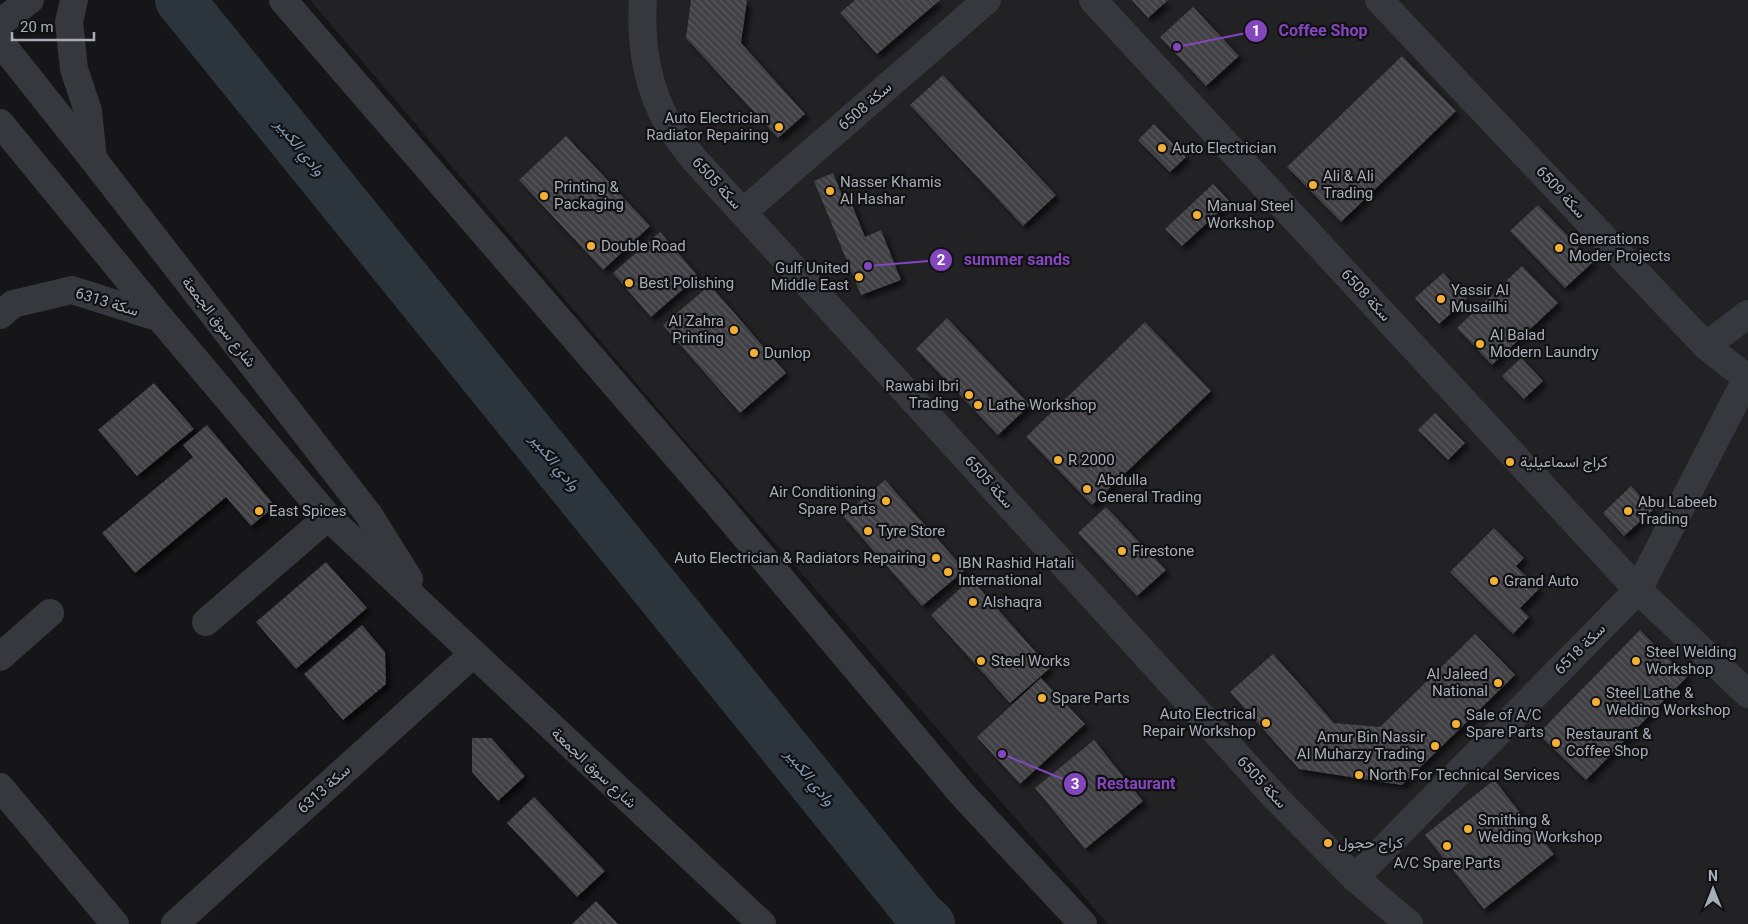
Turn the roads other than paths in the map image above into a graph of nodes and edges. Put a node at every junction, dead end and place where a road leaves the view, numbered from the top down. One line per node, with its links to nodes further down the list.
1 (30, 0): 8 (street)
2 (283, 0): 31 (street)
3 (643, 0): 12 (street, سكة 6505)
4 (987, 0): 12 (street, سكة 6508)
5 (1093, 0): 19 (street, سكة 6508)
6 (1379, 0): 16 (street, سكة 6509)
7 (73, 2): 11 (street)
8 (0, 23)
9 (0, 42): 11 (street, شارع سوق الجمعة)
10 (0, 124): 15 (street, شارع سوق الجمعة)
11 (93, 159): 20 (street, شارع سوق الجمعة)
12 (743, 212): 27 (street, سكة 6505)
13 (4, 303): 15 (street, سكة 6313)
14 (1748, 314): 16 (street)
15 (160, 318): 18 (street, شارع سوق الجمعة)
16 (1706, 346): 17 (street, سكة 6509)
17 (1748, 378): 19 (street, سكة 6518)
18 (328, 517): 20 (street, شارع سوق الجمعة); 22 (street)
19 (1638, 590): 25 (street, سكة 6508); 27 (street, سكة 6518)
20 (428, 610): 23 (street, شارع سوق الجمعة)
21 (50, 613): 24 (street)
22 (206, 622)
23 (473, 654): 29 (street, سكة 6313); 30 (street, شارع سوق الجمعة)
24 (0, 657)
25 (1748, 694)
26 (0, 787): 28 (street)
27 (1355, 878): 32 (street, سكة 6505)
28 (115, 924)
29 (175, 924)
30 (762, 924)
31 (1083, 924)
32 (1409, 924)

